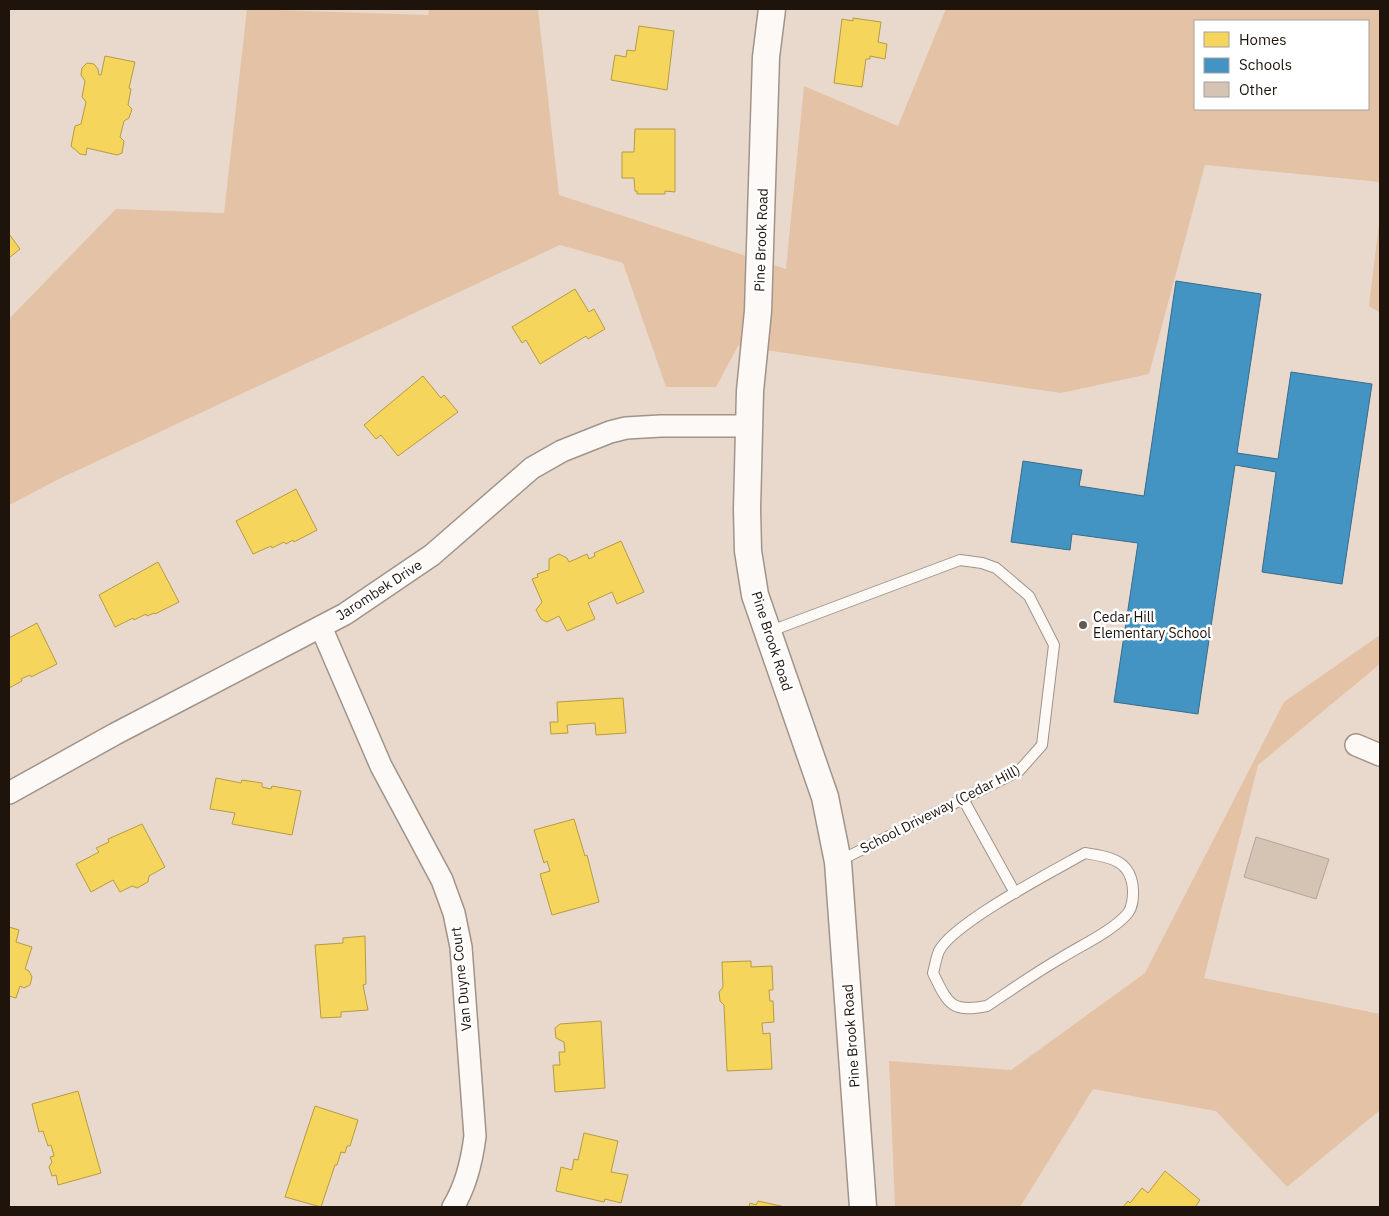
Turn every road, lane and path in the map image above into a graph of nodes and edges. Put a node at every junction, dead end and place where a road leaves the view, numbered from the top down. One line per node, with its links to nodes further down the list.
1 (772, 9): 2 (street, Pine Brook Road)
2 (749, 426): 3 (street, Jarombek Drive); 4 (street, Pine Brook Road)
3 (321, 627): 7 (street, Jarombek Drive); 11 (street, Van Duyne Court)
4 (767, 632): 8 (lane, School Driveway (Cedar Hill)); 9 (street, Pine Brook Road)
5 (1356, 744): 6 (street)
6 (1380, 755)
7 (9, 793)
8 (963, 799): 9 (lane, School Driveway (Cedar Hill)); 10 (lane)
9 (838, 862): 12 (street, Pine Brook Road)
10 (1015, 893): 10 (lane)
11 (454, 1207)
12 (863, 1207)

